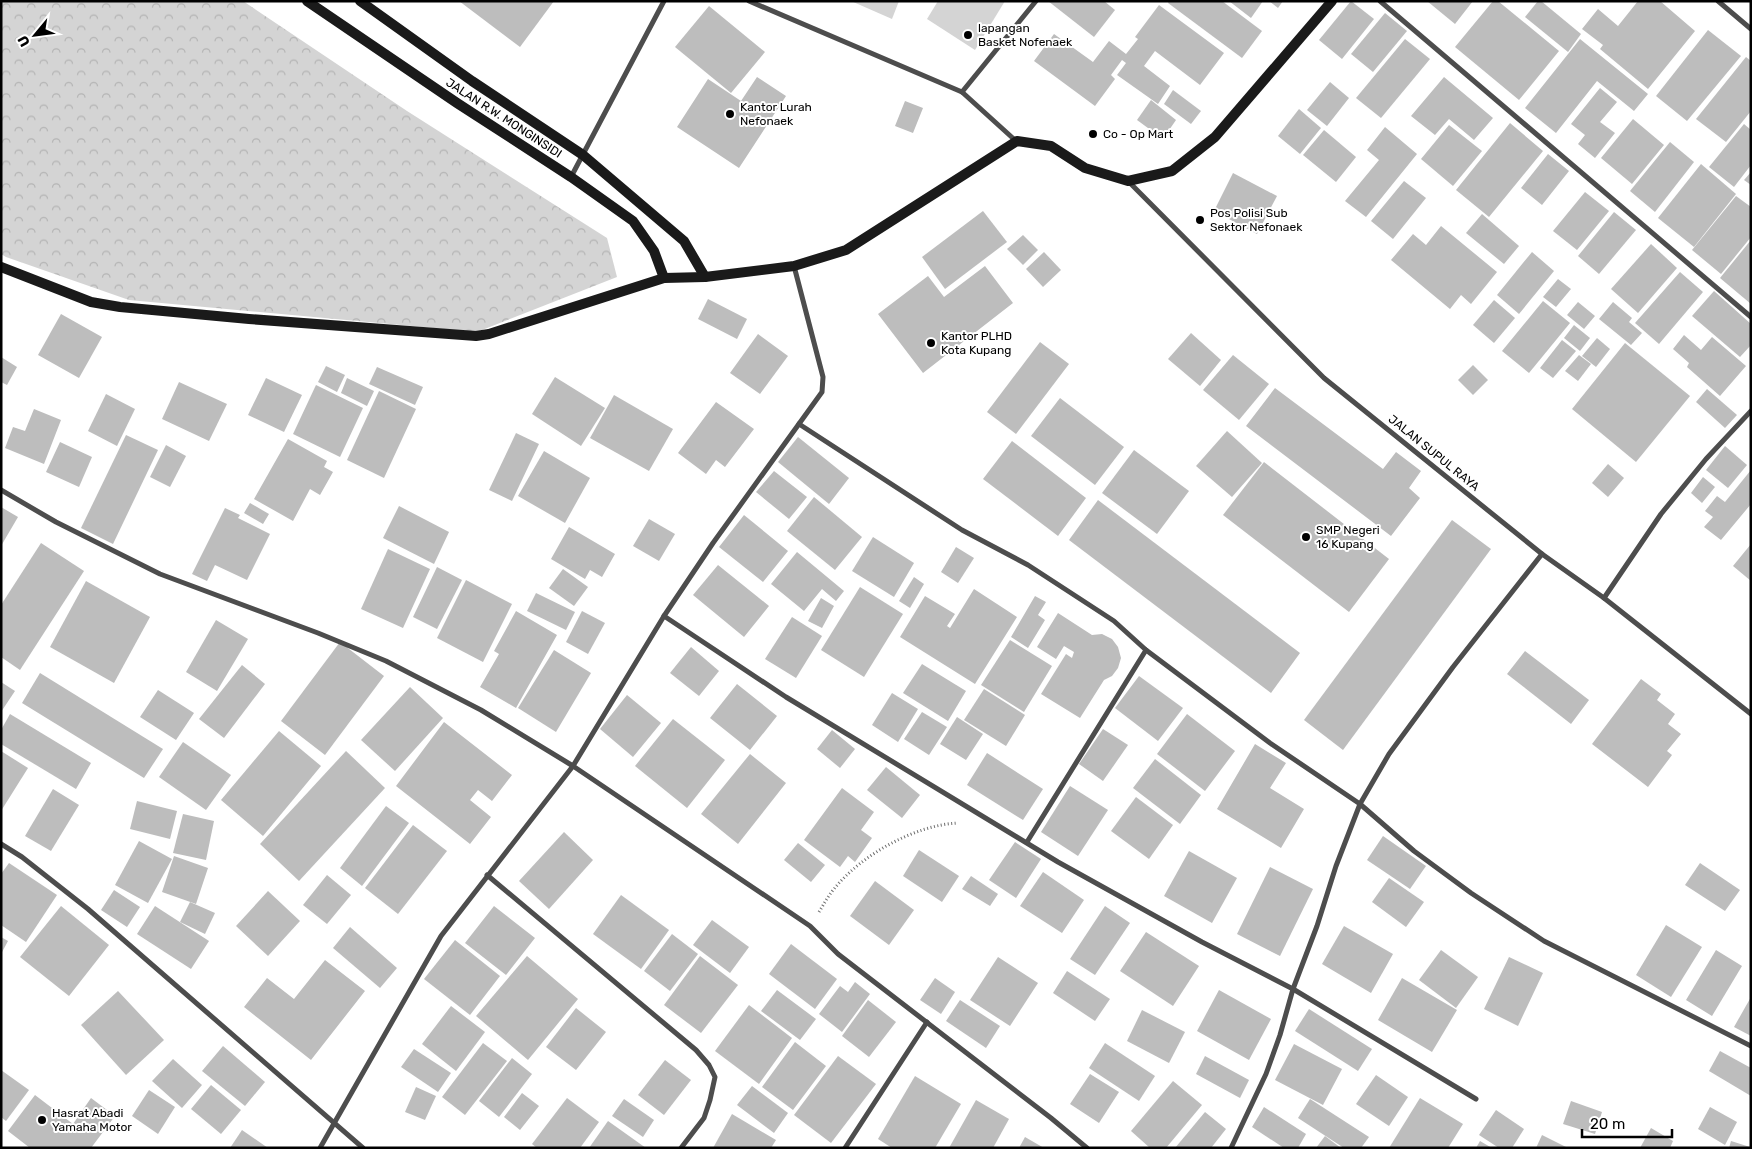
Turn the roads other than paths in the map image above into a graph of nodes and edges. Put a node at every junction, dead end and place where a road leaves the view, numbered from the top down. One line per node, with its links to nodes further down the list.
1 (307, 1): 13 (street, JALAN R.W. MONGINSIDI)
2 (360, 1): 12 (street, JALAN R.W. MONGINSIDI)
3 (664, 1): 12 (street)
4 (749, 1): 10 (street)
5 (1036, 1): 10 (street)
6 (1332, 1): 14 (street)
7 (1380, 1): 19 (street)
8 (1718, 1): 9 (street)
9 (1751, 29)
10 (962, 92): 11 (street)
11 (1017, 141): 14 (street); 15 (street)
12 (583, 155): 13 (street); 17 (street, JALAN R.W. MONGINSIDI)
13 (572, 177): 18 (street, JALAN R.W. MONGINSIDI)
14 (1128, 181): 23 (street, JALAN SUPUL RAYA)
15 (794, 266): 17 (street); 21 (street)
16 (1, 268): 18 (street)
17 (705, 277): 18 (street)
18 (664, 278)
19 (1751, 317)
20 (1751, 411): 24 (street)
21 (799, 424): 25 (street); 26 (street)
22 (1, 490): 28 (street)
23 (1542, 554): 24 (street, JALAN SUPUL RAYA); 29 (street)
24 (1604, 598): 27 (street, JALAN SUPUL RAYA)
25 (664, 616): 28 (street); 30 (street)
26 (1146, 650): 29 (street); 30 (street)
27 (1751, 714)
28 (573, 766): 32 (street); 34 (street)
29 (1360, 804): 33 (street); 35 (street)
30 (1027, 842): 33 (street)
31 (1, 844): 37 (street)
32 (487, 875): 37 (street); 40 (street)
33 (1293, 989): 36 (street); 43 (street)
34 (927, 1022): 41 (street); 42 (street)
35 (1751, 1046)
36 (1476, 1100)
37 (334, 1123): 38 (street); 39 (street)
38 (320, 1148)
39 (363, 1148)
40 (681, 1148)
41 (845, 1148)
42 (1087, 1148)
43 (1231, 1148)

